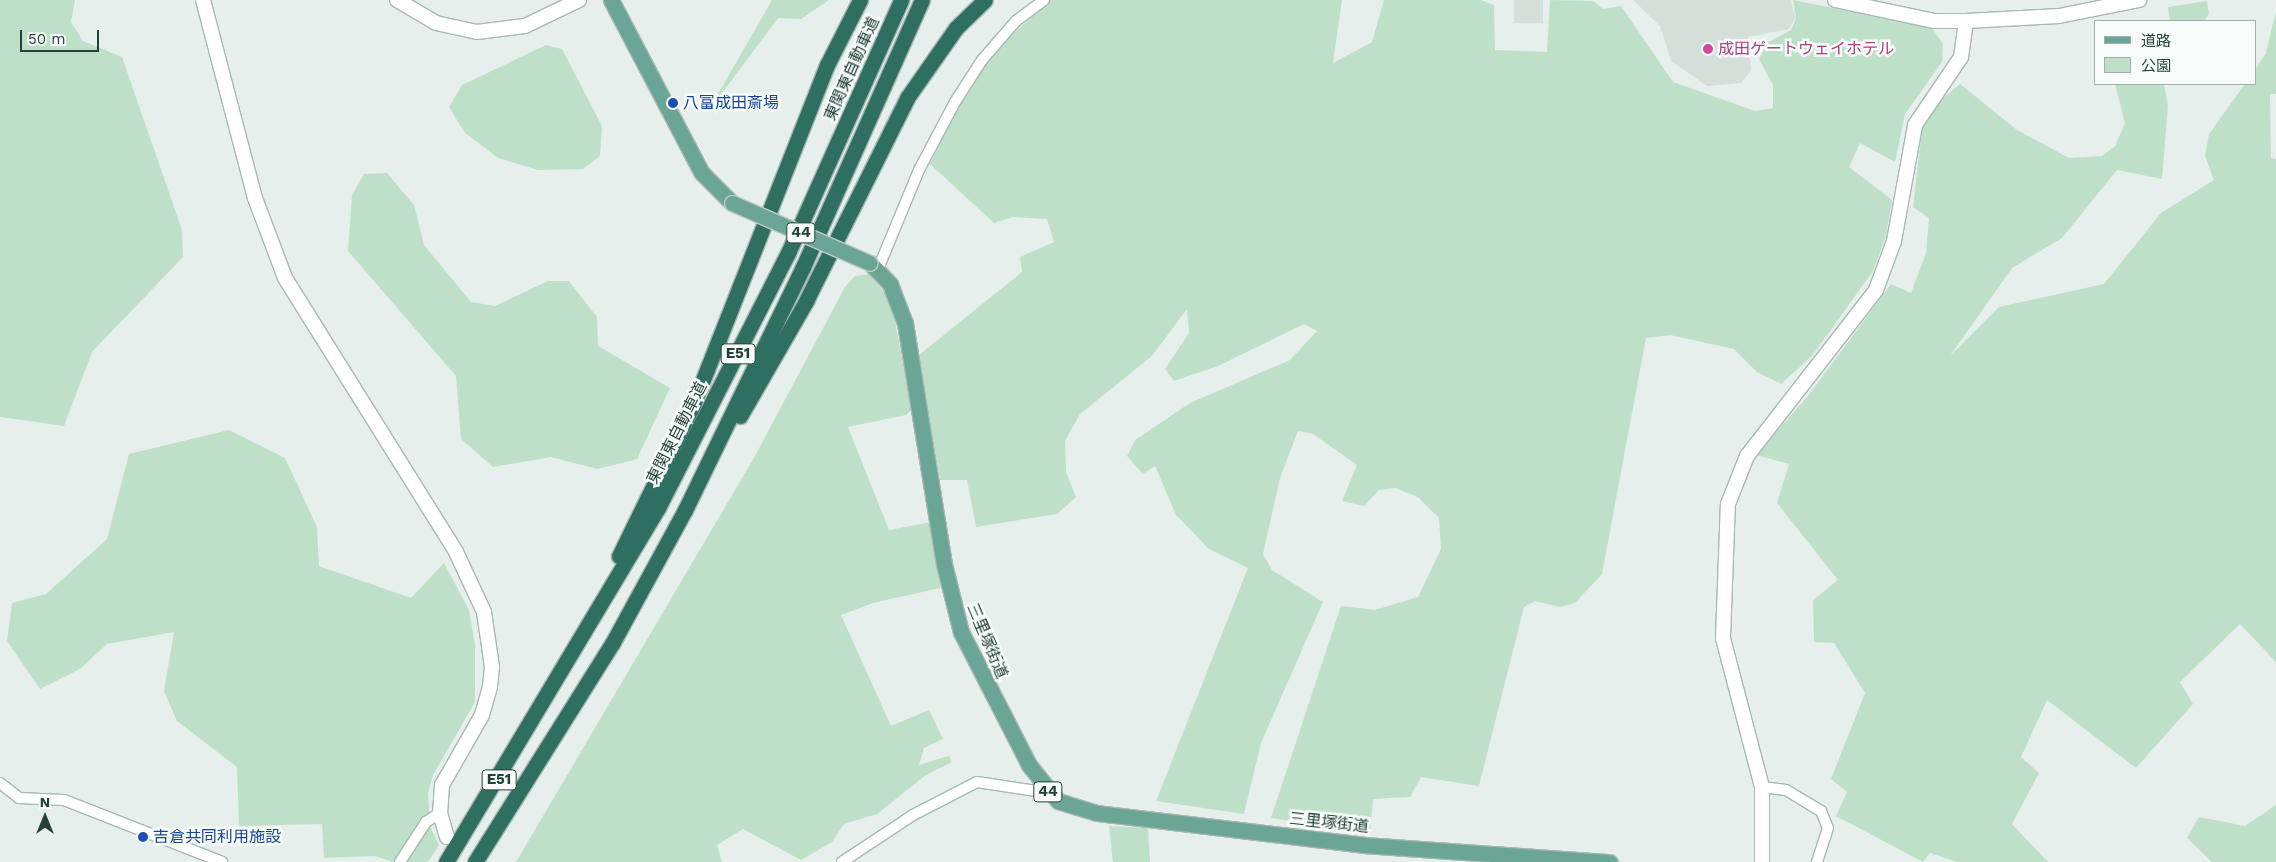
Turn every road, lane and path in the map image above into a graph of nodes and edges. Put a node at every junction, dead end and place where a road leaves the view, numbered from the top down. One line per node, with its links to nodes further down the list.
1 (203, 0): 20 (street)
2 (397, 0): 3 (street)
3 (579, 0)
4 (611, 0): 14 (main road, 44, bridge)
5 (860, 0): 16 (highway)
6 (901, 0): 16 (highway, 東関東自動車道 / E51)
7 (922, 0): 15 (highway, E51)
8 (985, 0): 15 (highway)
9 (1044, 0): 14 (street)
10 (1835, 0): 13 (street)
11 (2139, 0): 12 (street)
12 (2103, 4): 13 (street)
13 (1966, 21): 18 (street)
14 (874, 266): 19 (main road, 三里塚街道 / 44)
15 (685, 510): 25 (highway, E51)
16 (549, 696): 24 (highway, 東関東自動車道 / E51)
17 (0, 783): 22 (street)
18 (1762, 787): 28 (street); 29 (street)
19 (1049, 793): 26 (street); 27 (main road, 三里塚街道 / 44)
20 (440, 813): 21 (street); 23 (street)
21 (447, 836)
22 (222, 862)
23 (400, 862)
24 (446, 862)
25 (475, 862)
26 (842, 862)
27 (1609, 862)
28 (1762, 862)
29 (1817, 862)

